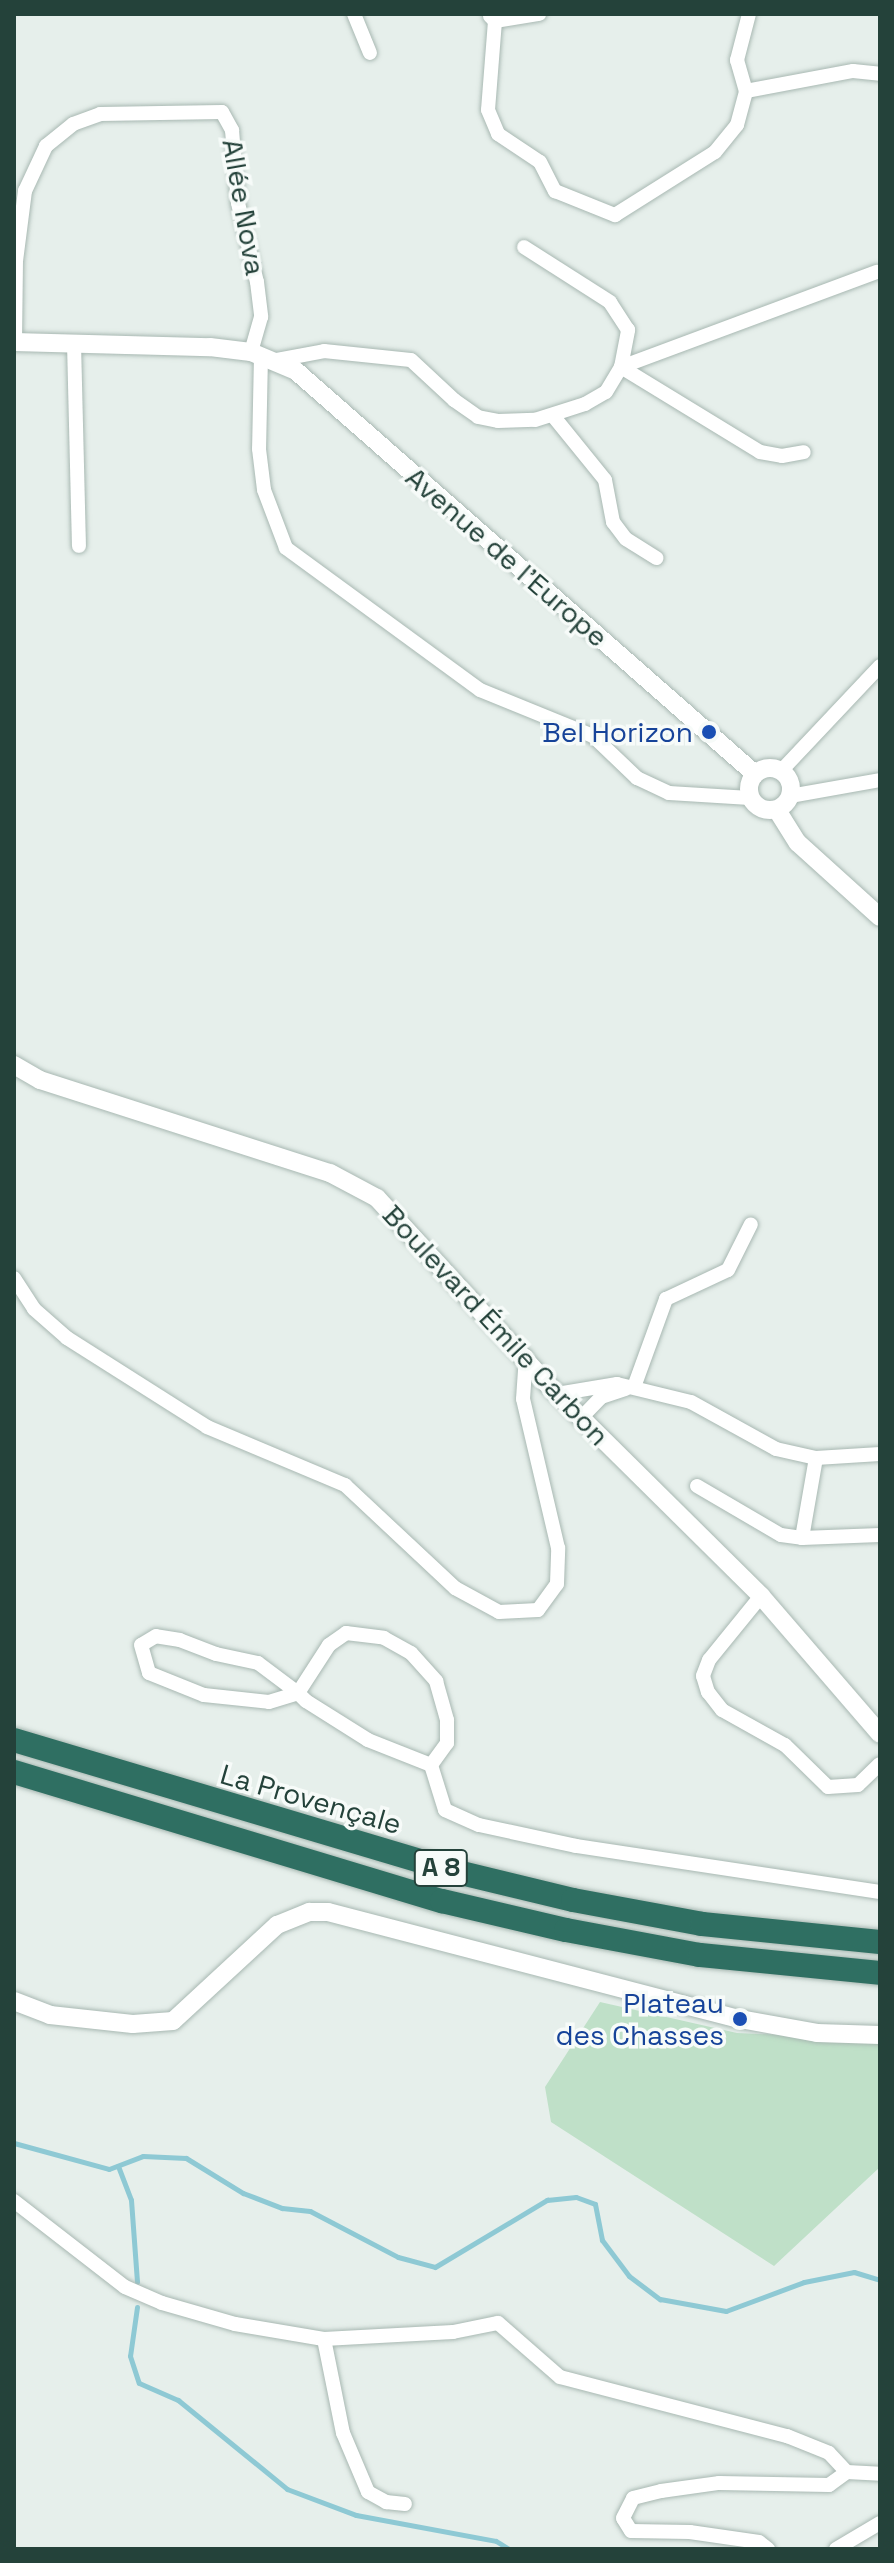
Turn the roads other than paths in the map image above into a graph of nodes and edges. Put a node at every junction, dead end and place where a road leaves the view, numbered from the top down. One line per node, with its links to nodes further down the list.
1 (354, 14): 5 (street)
2 (539, 14): 4 (street)
3 (749, 14): 7 (street)
4 (492, 18): 7 (street)
5 (370, 53)
6 (880, 74): 7 (street)
7 (746, 91)
8 (524, 247): 13 (street)
9 (877, 272): 13 (street)
10 (14, 342): 11 (street); 12 (street, Allée Nova)
11 (74, 343): 12 (street); 16 (street)
12 (263, 356): 14 (street); 20 (street, Avenue de l'Europe); 23 (street, Allée Nova)
13 (621, 367): 14 (street); 15 (street)
14 (554, 417): 17 (street)
15 (804, 452)
16 (79, 546)
17 (656, 558)
18 (880, 666): 19 (street)
19 (781, 771): 20 (street); 22 (street)
20 (755, 774): 23 (street)
21 (880, 780): 22 (street)
22 (790, 796): 24 (street)
23 (750, 798): 24 (street)
24 (777, 810): 25 (street)
25 (880, 917)
26 (14, 1065): 29 (street, Boulevard Émile Carbon)
27 (751, 1224): 30 (street)
28 (14, 1278): 29 (street)
29 (526, 1355): 31 (street, Boulevard Émile Carbon)
30 (634, 1387): 31 (street); 32 (street); 34 (street)
31 (557, 1394): 32 (street, Boulevard Émile Carbon)
32 (581, 1418): 38 (street, Boulevard Émile Carbon)
33 (880, 1454): 34 (street)
34 (816, 1458): 37 (street)
35 (697, 1486): 37 (street)
36 (880, 1535): 37 (street)
37 (802, 1538)
38 (761, 1596): 40 (street, Boulevard Émile Carbon); 42 (street)
39 (298, 1693): 39 (street); 43 (street); 43 (street)
40 (880, 1734)
41 (14, 1740): 46 (highway, La Provençale / A 8)
42 (880, 1764)
43 (431, 1765): 45 (street)
44 (14, 1772): 47 (highway, A 8)
45 (880, 1892)
46 (880, 1942)
47 (880, 1973)
48 (14, 2001): 49 (street)
49 (880, 2035)
50 (14, 2201): 51 (street)
51 (324, 2339): 52 (street); 54 (street)
52 (847, 2472): 53 (street); 56 (street)
53 (880, 2474)
54 (405, 2504)
55 (880, 2523): 57 (street)
56 (768, 2549)
57 (836, 2549)

